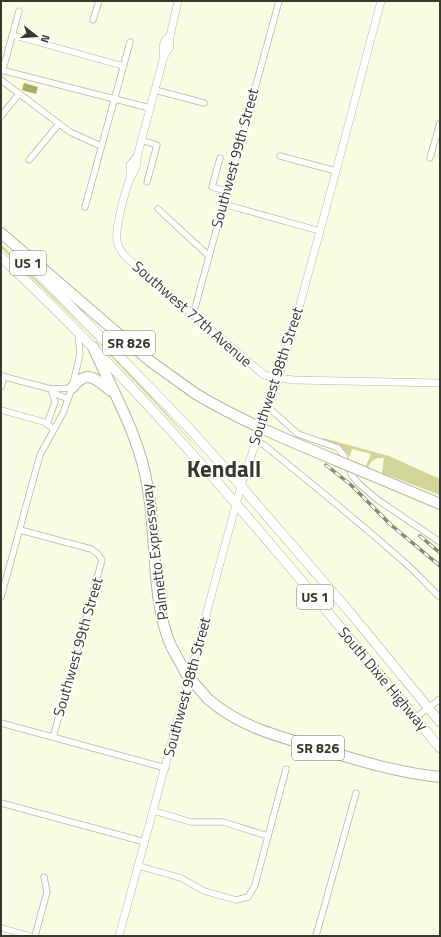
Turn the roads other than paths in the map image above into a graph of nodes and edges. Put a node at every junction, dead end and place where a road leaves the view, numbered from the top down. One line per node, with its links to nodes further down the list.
1 (99, 1): 6 (street)
2 (178, 1): 12 (street)
3 (279, 1): 28 (street, Southwest 99th Street)
4 (381, 1): 26 (street, Southwest 98th Street)
5 (19, 11): 7 (street)
6 (93, 20)
7 (12, 35): 9 (street); 10 (street)
8 (130, 42): 9 (street)
9 (123, 66): 14 (street)
10 (2, 69): 14 (street)
11 (1, 80): 13 (street)
12 (155, 90): 15 (street); 16 (street)
13 (19, 94): 17 (street); 19 (street)
14 (114, 98): 16 (street); 21 (street)
15 (204, 103)
16 (150, 108): 20 (street)
17 (1, 116)
18 (440, 123): 24 (street)
19 (59, 124): 21 (street); 25 (street)
20 (141, 140): 27 (street); 36 (street, Southwest 77th Avenue)
21 (101, 146): 30 (street)
22 (280, 156): 26 (street)
23 (220, 158): 28 (street)
24 (430, 158)
25 (29, 160)
26 (336, 171): 32 (street, Southwest 98th Street)
27 (147, 182)
28 (226, 192): 29 (street, Southwest 99th Street)
29 (223, 204): 32 (street); 34 (street, Southwest 99th Street)
30 (85, 207)
31 (158, 209): 34 (street)
32 (320, 231): 40 (street, Southwest 98th Street)
33 (1, 233): 52 (highway, South Dixie Highway / US 1); 54 (highway, SR 826, bridge)
34 (209, 256): 36 (street, Southwest 99th Street)
35 (1, 257): 37 (highway, South Dixie Highway / US 1)
36 (193, 315): 40 (street, Southwest 77th Avenue)
37 (78, 331): 38 (highway, South Dixie Highway / US 1); 43 (street)
38 (93, 347): 45 (highway, Palmetto Expressway / SR 826); 53 (highway, South Dixie Highway / US 1)
39 (2, 376): 42 (street); 44 (street)
40 (278, 378): 41 (street, Southwest 77th Avenue); 47 (street, Southwest 98th Street)
41 (440, 383)
42 (1, 387)
43 (72, 388): 44 (street); 45 (highway); 46 (street)
44 (51, 389): 46 (street); 49 (street)
45 (116, 394): 70 (highway, Palmetto Expressway / SR 826, bridge)
46 (68, 399): 50 (street)
47 (269, 408): 51 (street, Southwest 98th Street); 56 (street)
48 (1, 410): 49 (street)
49 (47, 424): 50 (street)
50 (54, 429): 55 (street)
51 (256, 441): 52 (street, Southwest 98th Street); 58 (street)
52 (241, 486): 53 (street, Southwest 98th Street); 59 (highway, South Dixie Highway / US 1)
53 (237, 504): 60 (highway, South Dixie Highway / US 1); 68 (street, Southwest 98th Street)
54 (440, 504)
55 (20, 530): 57 (street); 66 (street, Southwest 99th Street)
56 (440, 542)
57 (1, 597)
58 (440, 597)
59 (348, 610): 60 (highway); 62 (highway, South Dixie Highway / US 1)
60 (334, 621): 63 (highway, South Dixie Highway / US 1)
61 (440, 699): 62 (street)
62 (429, 707): 63 (street); 64 (highway, South Dixie Highway / US 1)
63 (415, 718): 67 (highway, South Dixie Highway / US 1)
64 (440, 722)
65 (1, 723): 66 (street)
66 (53, 737): 68 (street)
67 (440, 748)
68 (166, 768): 73 (street, Southwest 98th Street)
69 (286, 769): 74 (street)
70 (438, 777)
71 (356, 793): 82 (street)
72 (1, 803): 75 (street)
73 (154, 811): 74 (street); 75 (street, Southwest 98th Street)
74 (268, 836): 76 (street)
75 (145, 842): 76 (street, Southwest 98th Street)
76 (139, 866): 81 (street, Southwest 98th Street)
77 (44, 878): 80 (street)
78 (1, 928): 79 (street)
79 (30, 936)
80 (35, 936)
81 (119, 936)
82 (316, 936)

